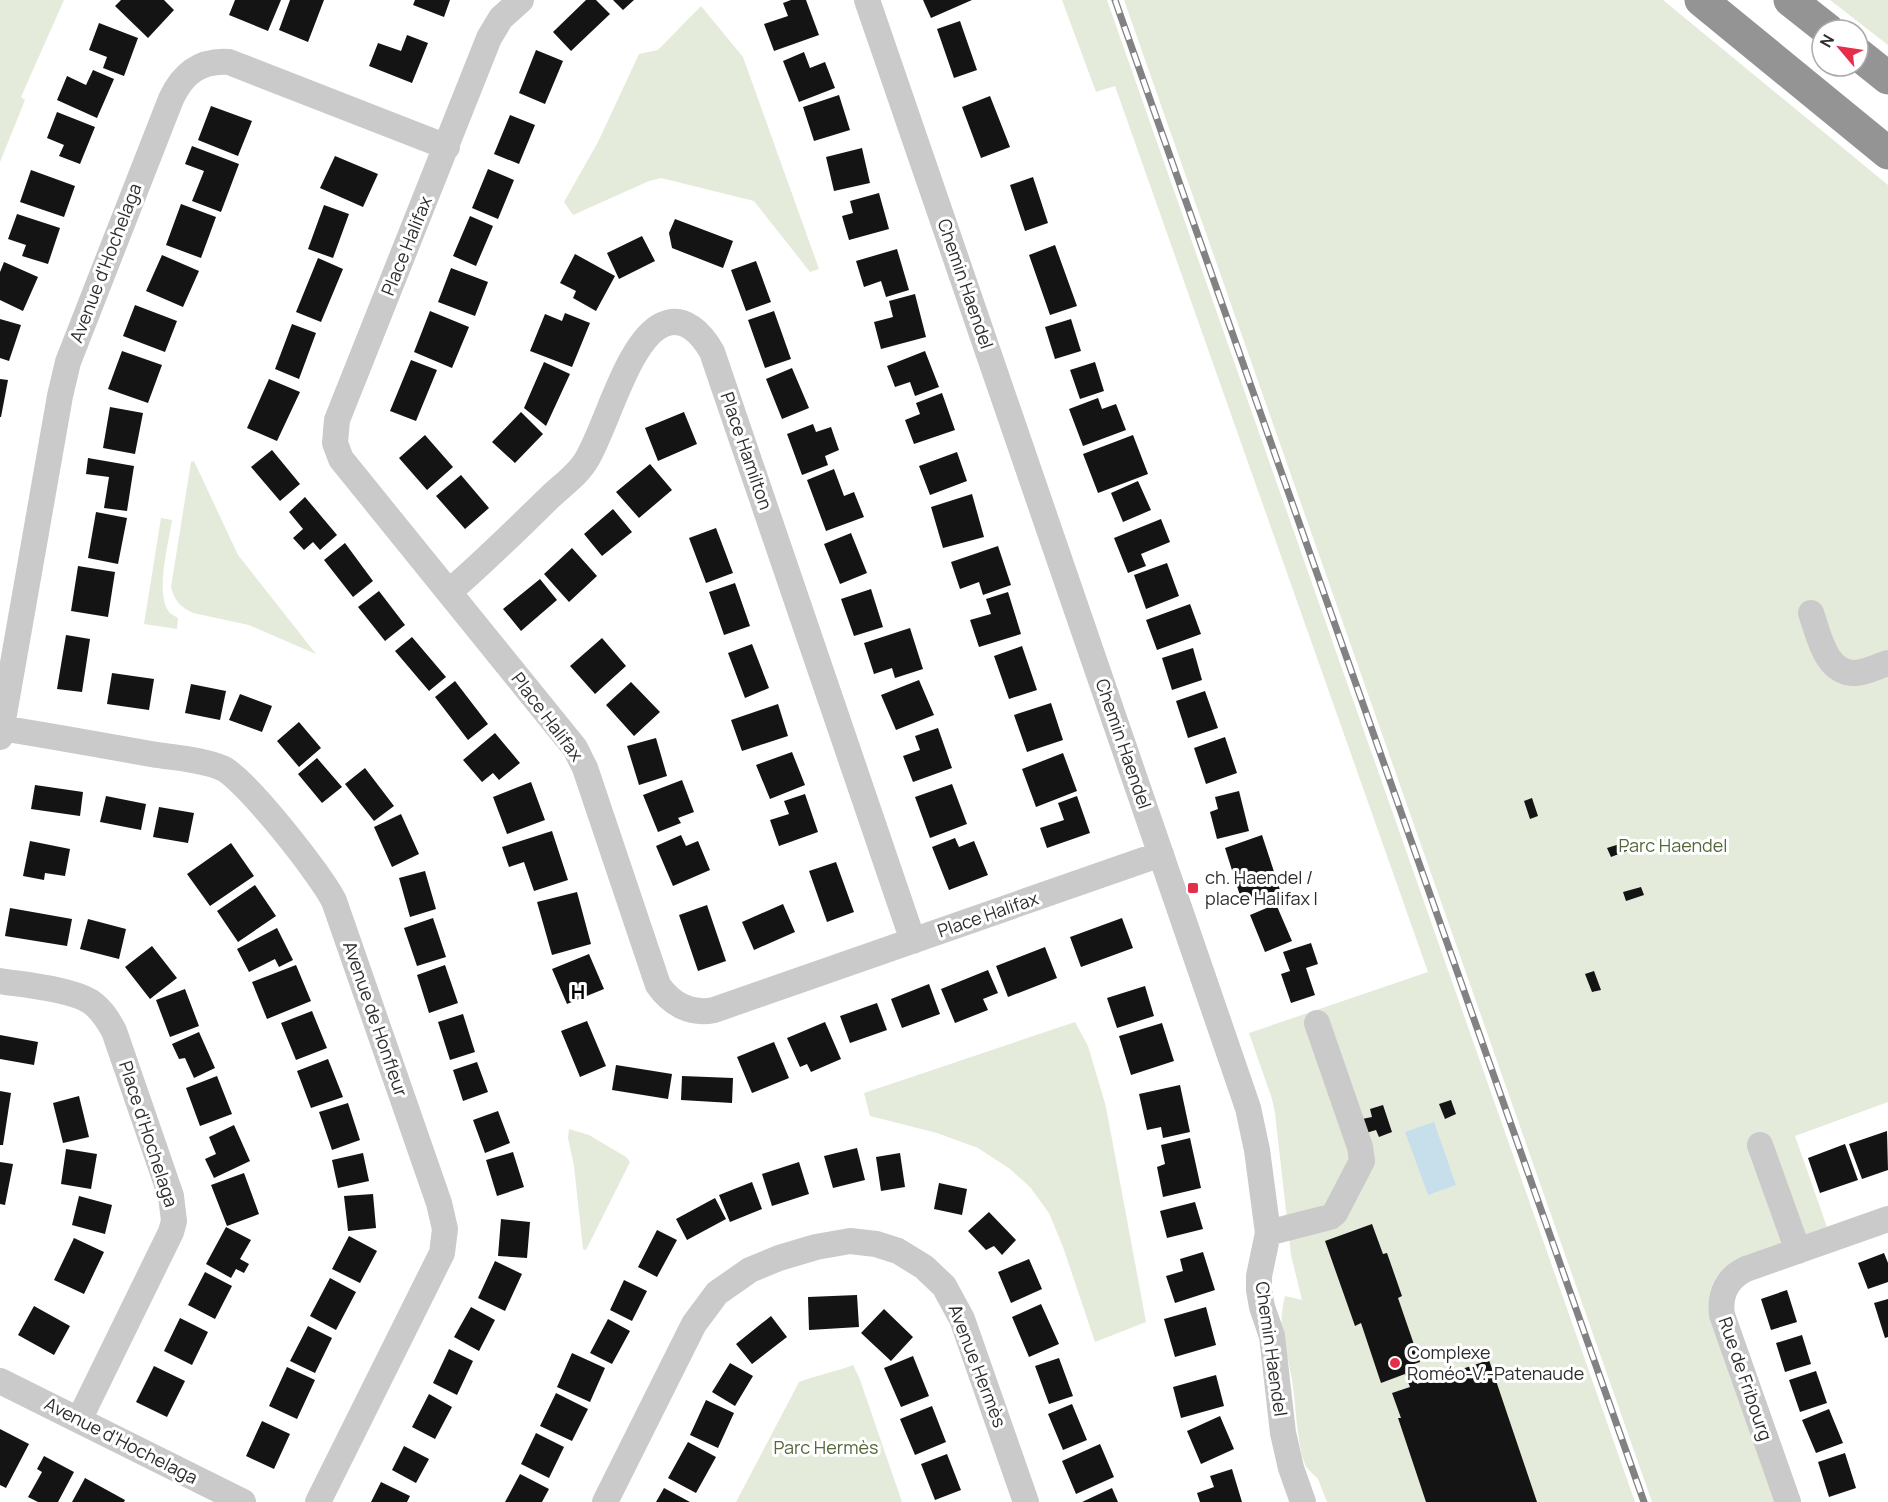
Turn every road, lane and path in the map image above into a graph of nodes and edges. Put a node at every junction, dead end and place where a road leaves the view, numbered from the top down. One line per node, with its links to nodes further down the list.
1 (521, 0): 8 (street, Place Halifax)
2 (867, 0): 14 (street, Chemin Haendel)
3 (1701, 0): 9 (highway)
4 (1790, 0): 5 (highway)
5 (1813, 18)
6 (1870, 64): 7 (highway)
7 (1888, 78)
8 (447, 147): 10 (street, Place Halifax); 13 (street, Avenue d'Hochelaga)
9 (1888, 153)
10 (449, 592): 15 (street, Place Halifax); 15 (street, Place Hamilton)
11 (1811, 613): 12 (street)
12 (1888, 663)
13 (1, 732): 25 (street, Avenue de Honfleur)
14 (1161, 854): 15 (street, Place Halifax); 20 (street, Chemin Haendel)
15 (913, 941)
16 (0, 981): 23 (street, Place d'Hochelaga)
17 (1317, 1023): 20 (street)
18 (1760, 1145): 21 (street)
19 (1888, 1219): 21 (street, Rue de Fribourg)
20 (1268, 1233): 28 (street, Chemin Haendel)
21 (1798, 1251): 29 (street, Rue de Fribourg)
22 (0, 1381): 23 (street, Avenue d'Hochelaga)
23 (80, 1420): 24 (street, Avenue d'Hochelaga)
24 (243, 1502)
25 (318, 1502)
26 (605, 1502): 27 (street, Avenue Hermès)
27 (1026, 1502)
28 (1303, 1502)
29 (1788, 1502)

